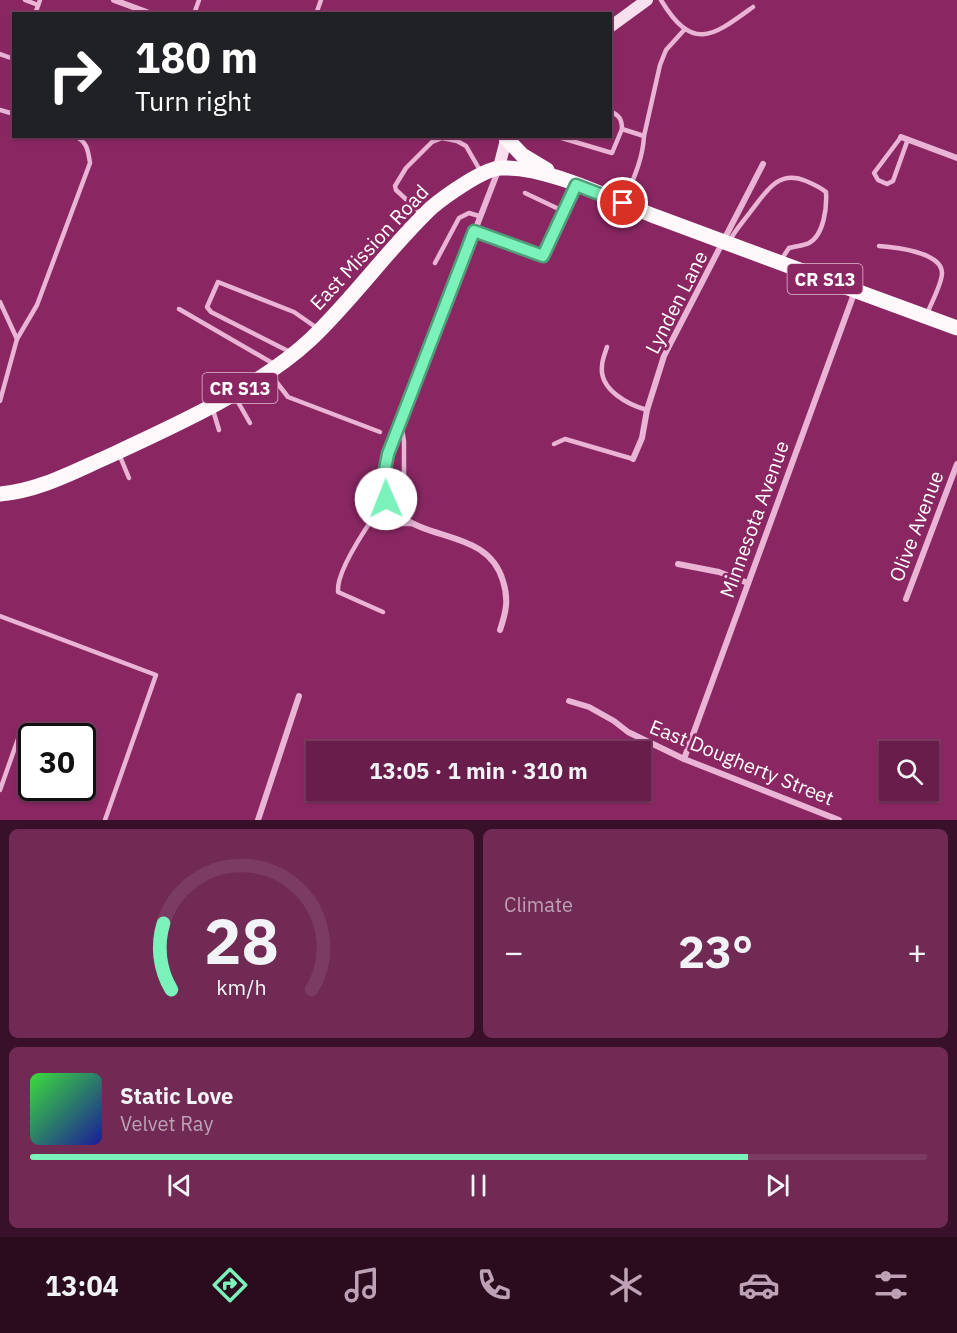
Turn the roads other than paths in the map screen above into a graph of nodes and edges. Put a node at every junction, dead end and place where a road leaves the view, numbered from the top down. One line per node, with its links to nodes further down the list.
1 (25, 0): 5 (lane)
2 (114, 0): 7 (street)
3 (647, 0): 8 (street)
4 (661, 0): 9 (lane)
5 (39, 2)
6 (753, 7): 9 (lane)
7 (147, 12)
8 (612, 26)
9 (685, 29): 12 (lane)
10 (612, 112): 11 (lane)
11 (622, 129): 12 (lane); 16 (lane)
12 (644, 136): 24 (lane)
13 (78, 138): 39 (lane)
14 (506, 138): 20 (street)
15 (507, 138): 22 (main road)
16 (562, 138)
17 (904, 138): 17 (lane); 18 (street)
18 (957, 158)
19 (763, 164): 29 (street, Lynden Lane)
20 (499, 167): 21 (main road, East Mission Road / CR S13); 22 (main road, CR S13); 27 (street)
21 (482, 175): 26 (main road, East Mission Road / CR S13); 26 (lane)
22 (570, 183): 24 (main road, CR S13); 25 (lane)
23 (525, 193): 25 (lane)
24 (623, 203): 29 (main road, CR S13)
25 (563, 211): 28 (lane)
26 (423, 215): 38 (main road, East Mission Road / CR S13)
27 (479, 216): 28 (street); 32 (lane)
28 (474, 231): 47 (street)
29 (727, 242): 31 (main road, CR S13); 31 (lane); 46 (street, Lynden Lane)
30 (879, 246): 36 (lane)
31 (780, 262): 33 (main road, CR S13)
32 (435, 263)
33 (855, 290): 36 (main road, CR S13); 62 (street, Minnesota Avenue)
34 (0, 302): 39 (lane)
35 (178, 309): 42 (lane)
36 (926, 316): 37 (main road, CR S13)
37 (957, 328)
38 (319, 330): 41 (main road, East Mission Road / CR S13); 41 (lane)
39 (17, 339): 44 (lane)
40 (607, 347): 46 (lane)
41 (292, 353): 42 (main road, East Mission Road / CR S13)
42 (272, 368): 43 (main road, East Mission Road / CR S13); 50 (lane)
43 (233, 393): 45 (main road, East Mission Road / CR S13); 48 (lane)
44 (0, 401)
45 (211, 405): 49 (lane); 52 (main road, East Mission Road / CR S13)
46 (647, 410): 53 (street, Lynden Lane)
47 (400, 422): 56 (street); 56 (lane)
48 (250, 423)
49 (219, 430)
50 (380, 432)
51 (554, 444): 53 (lane)
52 (118, 452): 55 (lane); 58 (main road, East Mission Road / CR S13)
53 (633, 459)
54 (957, 464): 57 (street, Olive Avenue)
55 (129, 478)
56 (385, 482): 60 (street)
57 (948, 491): 59 (street); 63 (street, Olive Avenue)
58 (0, 494)
59 (957, 495)
60 (412, 524): 64 (lane); 66 (street)
61 (678, 564): 62 (street)
62 (748, 583): 70 (street, Minnesota Avenue)
63 (906, 599)
64 (383, 612)
65 (0, 616): 72 (lane)
66 (500, 630)
67 (299, 696): 73 (street)
68 (569, 701): 70 (street, East Dougherty Street)
69 (18, 739): 71 (lane)
70 (684, 759): 74 (street, East Dougherty Street)
71 (0, 790)
72 (105, 820)
73 (258, 820)
74 (839, 820)

